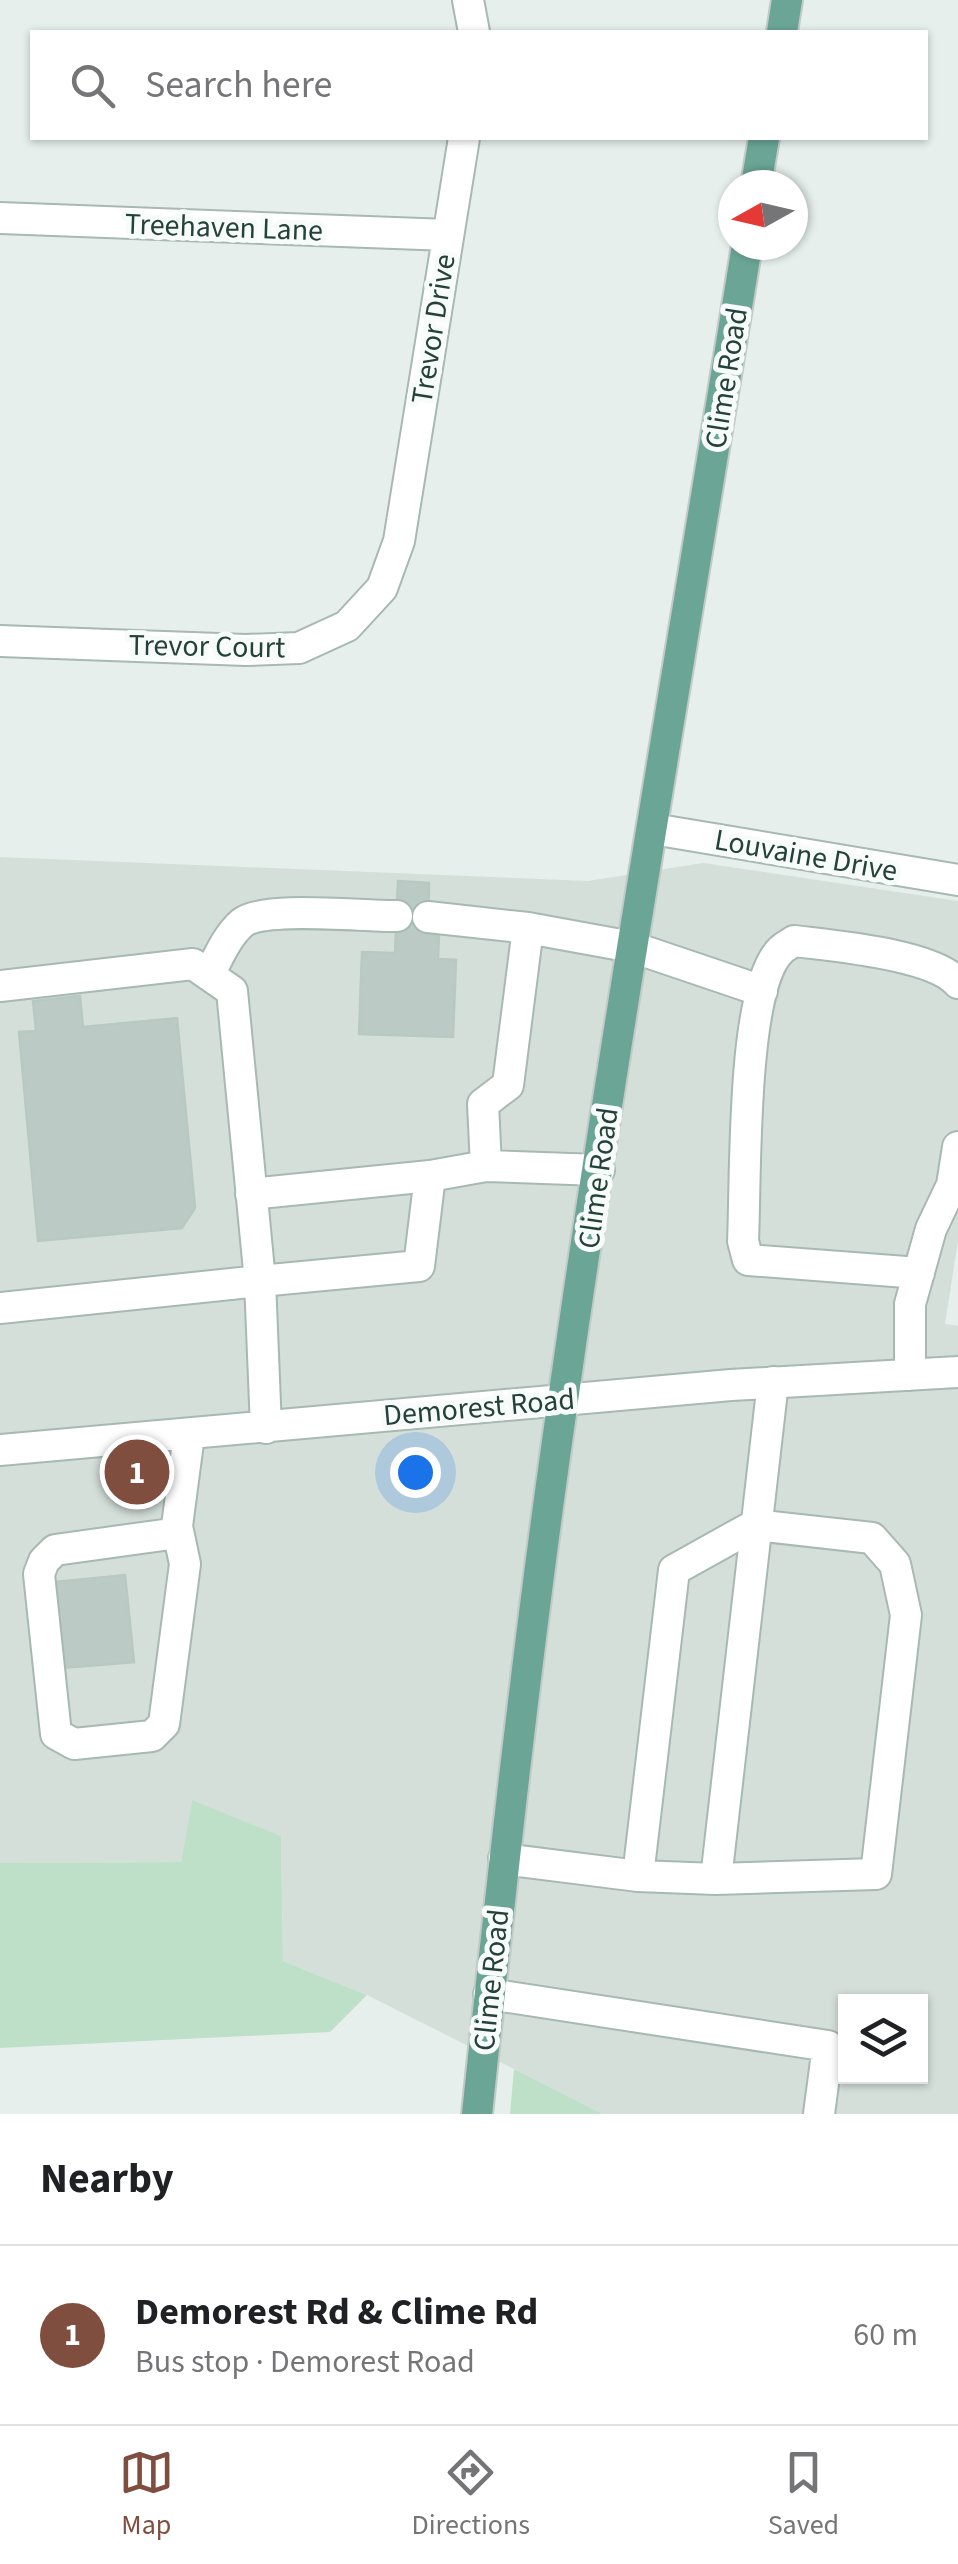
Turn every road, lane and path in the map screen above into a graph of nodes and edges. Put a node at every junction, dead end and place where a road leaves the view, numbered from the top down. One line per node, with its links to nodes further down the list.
1 (468, 0): 3 (street)
2 (787, 0): 4 (main road)
3 (474, 30)
4 (782, 30)
5 (464, 140): 9 (street, Trevor Drive)
6 (764, 140): 7 (main road)
7 (759, 170)
8 (0, 218): 9 (street, Treehaven Lane)
9 (448, 236): 11 (street, Trevor Drive)
10 (745, 260): 13 (main road, Clime Road)
11 (402, 521): 12 (street, Trevor Court)
12 (0, 641)
13 (653, 829): 14 (street, Louvaine Drive); 18 (main road, Clime Road)
14 (958, 880)
15 (396, 916): 19 (street)
16 (428, 917): 17 (street)
17 (528, 928): 18 (street); 24 (street)
18 (632, 947): 22 (street); 25 (main road, Clime Road)
19 (209, 976): 21 (street); 27 (street)
20 (958, 983): 22 (street)
21 (0, 986)
22 (762, 991): 28 (street)
23 (958, 1146): 28 (street)
24 (486, 1166): 25 (street); 26 (street)
25 (599, 1170): 34 (main road, Clime Road)
26 (430, 1176): 27 (street); 29 (street)
27 (251, 1194): 29 (street)
28 (919, 1273): 32 (street)
29 (260, 1281): 30 (street); 35 (street)
30 (0, 1308)
31 (958, 1372): 32 (street, Demorest Road)
32 (910, 1375): 33 (street, Demorest Road)
33 (773, 1382): 34 (street, Demorest Road); 38 (street)
34 (563, 1400): 35 (street, Demorest Road); 40 (main road, Clime Road)
35 (266, 1428): 36 (street, Demorest Road)
36 (189, 1435): 37 (street, Demorest Road); 39 (street)
37 (0, 1450)
38 (756, 1525): 41 (street); 42 (street); 42 (street)
39 (178, 1533): 39 (street)
40 (504, 1859): 41 (street); 43 (main road, Clime Road)
41 (638, 1876): 42 (street)
42 (716, 1879)
43 (489, 1994): 44 (main road, Clime Road); 45 (street)
44 (477, 2114)
45 (819, 2114)

